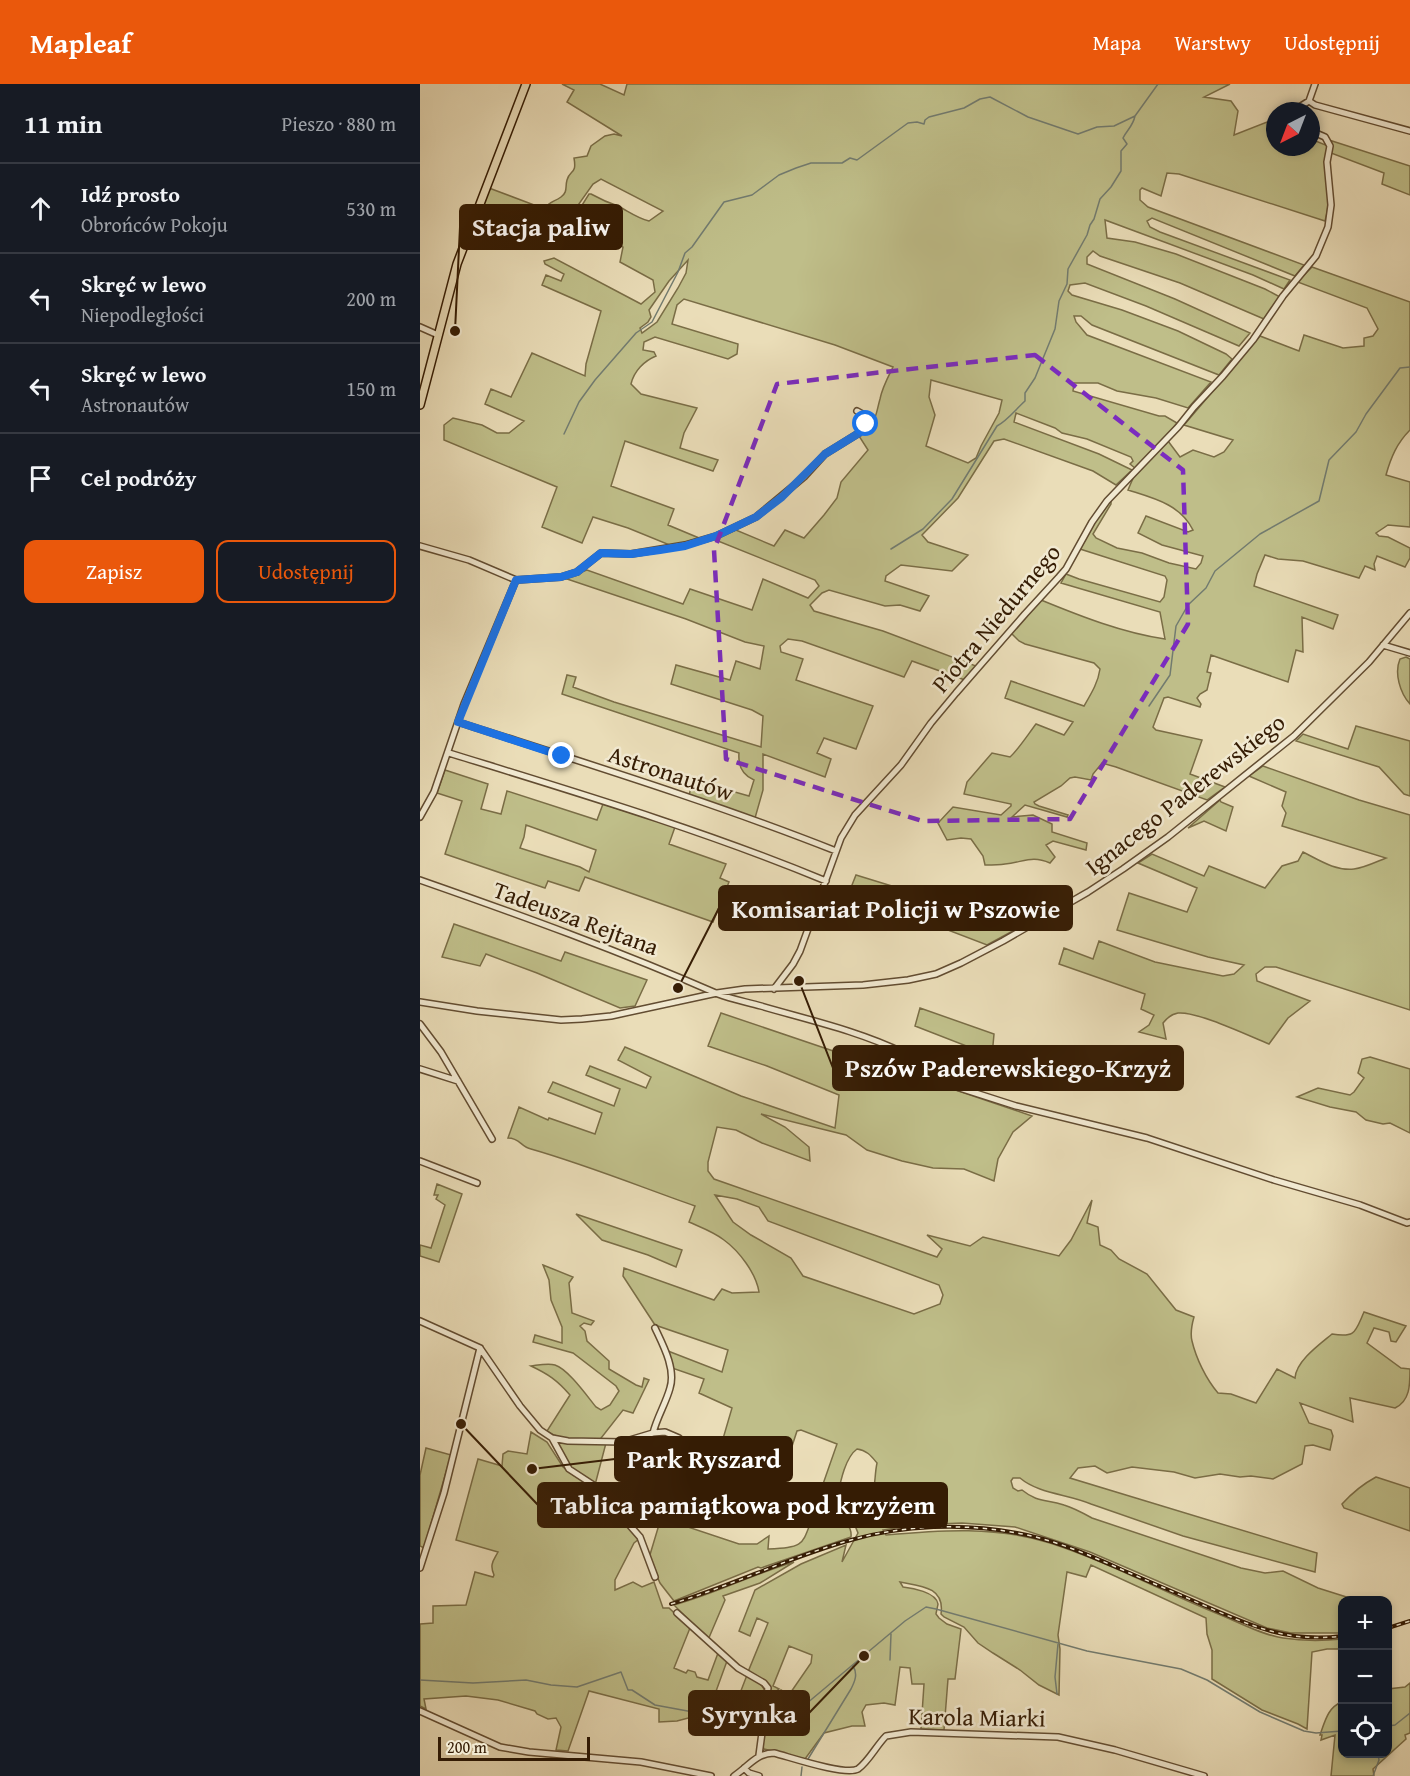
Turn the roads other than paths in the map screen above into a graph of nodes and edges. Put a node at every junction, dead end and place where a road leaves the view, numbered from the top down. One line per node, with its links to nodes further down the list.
1 (526, 84): 7 (main road)
2 (1315, 84): 3 (street)
3 (1309, 101): 4 (street)
4 (1410, 131)
5 (1320, 135): 18 (street, Piotra Niedurnego)
6 (420, 327): 7 (street)
7 (438, 335): 8 (main road)
8 (420, 405)
9 (857, 411): 11 (street)
10 (420, 546): 11 (street)
11 (516, 580): 15 (street)
12 (1410, 613): 13 (street, Ignacego Paderewskiego)
13 (1383, 645): 14 (street); 21 (street, Ignacego Paderewskiego)
14 (1410, 653)
15 (458, 722): 16 (street); 18 (street, Astronautów)
16 (449, 753): 17 (street); 20 (street)
17 (420, 817)
18 (836, 851): 20 (street, Piotra Niedurnego)
19 (420, 880): 22 (street, Tadeusza Rejtana)
20 (826, 881): 21 (street, Piotra Niedurnego)
21 (774, 989): 22 (street, Ignacego Paderewskiego)
22 (717, 993): 23 (street, Ignacego Paderewskiego); 30 (street, Tadeusza Rejtana)
23 (420, 1002)
24 (420, 1024): 26 (street)
25 (420, 1069): 26 (street)
26 (458, 1081): 27 (street)
27 (492, 1139)
28 (420, 1161): 29 (street)
29 (477, 1183)
30 (1410, 1222)
31 (420, 1322): 33 (street)
32 (655, 1328): 34 (street)
33 (480, 1348): 35 (street); 37 (street)
34 (653, 1433): 35 (street); 36 (street)
35 (552, 1438): 38 (street)
36 (714, 1469)
37 (420, 1568)
38 (655, 1577)
39 (677, 1613): 42 (street)
40 (422, 1712): 41 (street); 44 (street)
41 (420, 1719)
42 (759, 1755): 43 (street); 47 (street, Karola Miarki)
43 (744, 1768): 45 (street); 46 (street)
44 (711, 1776)
45 (734, 1776)
46 (759, 1776)
47 (1204, 1776)

